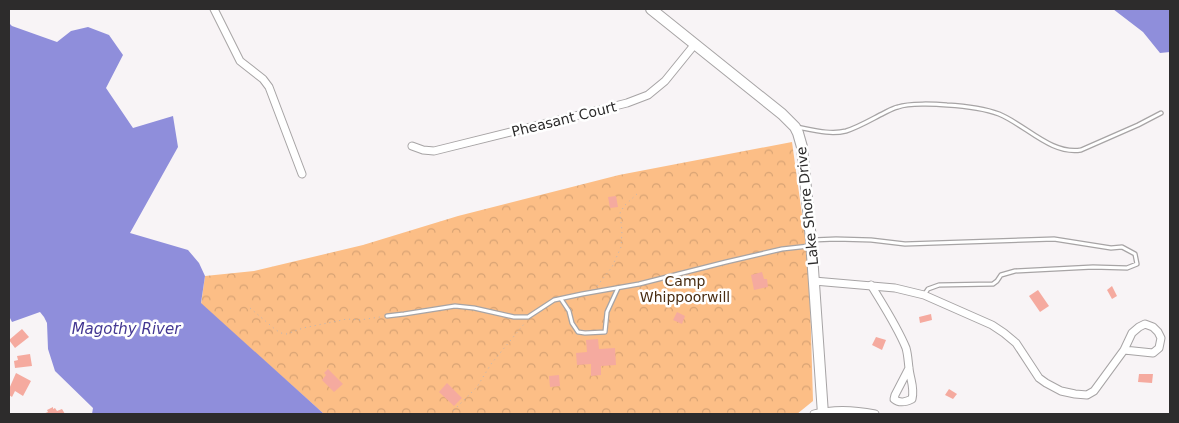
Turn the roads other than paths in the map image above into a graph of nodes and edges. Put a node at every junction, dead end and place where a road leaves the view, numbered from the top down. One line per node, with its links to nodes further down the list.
1 (214, 9): 7 (street)
2 (651, 9): 3 (street, Lake Shore Drive)
3 (695, 44): 5 (street, Lake Shore Drive); 6 (street, Pheasant Court)
4 (1161, 112): 5 (lane)
5 (795, 127): 8 (street, Lake Shore Drive)
6 (412, 146)
7 (302, 174)
8 (811, 243): 9 (street, Lake Shore Drive); 11 (lane); 12 (lane)
9 (814, 281): 10 (street); 17 (street, Lake Shore Drive)
10 (871, 285): 12 (street); 16 (street)
11 (618, 288): 13 (lane); 13 (lane)
12 (924, 296): 15 (street)
13 (560, 299): 14 (lane)
14 (387, 316)
15 (1124, 350): 15 (street)
16 (909, 368)
17 (820, 413): 18 (street, Lake Shore Drive)
18 (875, 414)

